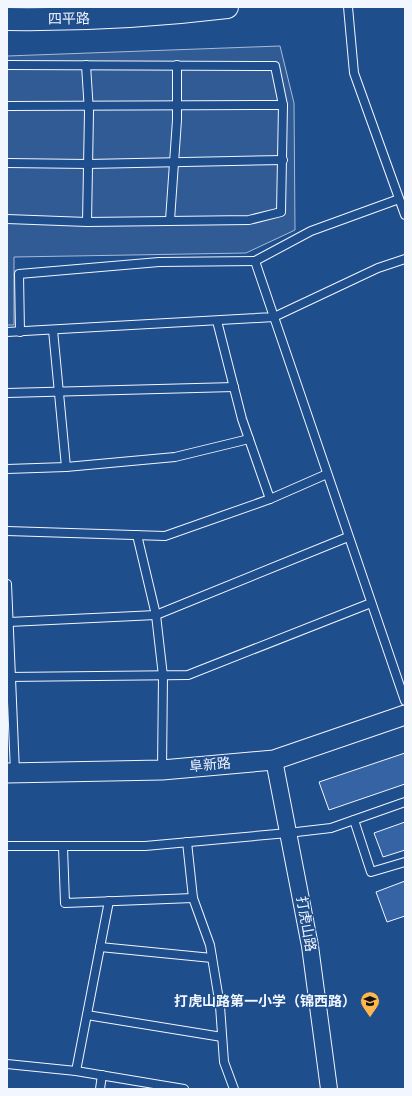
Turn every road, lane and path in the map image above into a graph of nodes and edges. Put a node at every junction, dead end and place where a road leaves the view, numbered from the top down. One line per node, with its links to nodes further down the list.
1 (227, 7): 3 (main road, 四平路)
2 (348, 7): 15 (lane)
3 (7, 19)
4 (7, 65): 6 (lane)
5 (177, 65): 6 (lane); 7 (lane); 10 (lane)
6 (86, 66): 9 (lane)
7 (283, 105): 10 (lane); 11 (lane)
8 (7, 106): 9 (lane)
9 (89, 106): 10 (lane); 14 (lane)
10 (177, 106): 13 (lane)
11 (283, 160): 13 (lane); 18 (lane)
12 (7, 163): 14 (lane)
13 (174, 163): 14 (lane); 18 (lane)
14 (88, 164): 19 (lane)
15 (399, 199): 16 (lane); 21 (lane)
16 (405, 215)
17 (7, 219): 19 (lane)
18 (170, 220): 19 (lane)
19 (87, 222)
20 (405, 259): 22 (lane)
21 (255, 261): 22 (lane); 26 (lane)
22 (274, 317): 23 (lane); 33 (lane)
23 (217, 321): 24 (lane); 27 (lane)
24 (53, 330): 26 (lane); 29 (lane)
25 (7, 332): 26 (lane)
26 (20, 332)
27 (234, 387): 29 (lane); 30 (lane)
28 (7, 392): 29 (lane)
29 (58, 392): 31 (lane)
30 (249, 439): 31 (lane); 34 (lane)
31 (66, 468): 32 (lane)
32 (7, 469)
33 (327, 474): 34 (lane); 37 (lane)
34 (270, 499): 36 (lane)
35 (7, 531): 36 (lane)
36 (138, 535): 40 (lane)
37 (348, 537): 39 (lane); 40 (lane)
38 (7, 584): 41 (lane)
39 (371, 603): 42 (lane); 44 (lane)
40 (156, 615): 41 (lane); 42 (lane)
41 (9, 622): 43 (lane)
42 (163, 676): 43 (lane); 47 (lane)
43 (8, 677): 48 (lane)
44 (405, 701)
45 (405, 715): 46 (street, 阜新路)
46 (274, 760): 47 (street, 阜新路); 51 (street, 打虎山路)
47 (162, 770): 48 (street, 阜新路)
48 (11, 772)
49 (405, 802): 50 (lane)
50 (354, 820): 51 (lane); 55 (lane)
51 (288, 833): 52 (lane); 68 (street, 打虎山路)
52 (187, 842): 54 (lane); 56 (lane)
53 (7, 846): 54 (lane)
54 (63, 846): 57 (lane)
55 (405, 862)
56 (192, 898): 57 (lane); 59 (lane)
57 (109, 901): 58 (lane)
58 (100, 947): 59 (lane); 60 (lane)
59 (212, 958): 61 (lane)
60 (87, 1015): 61 (lane); 63 (lane)
61 (222, 1037): 67 (lane)
62 (7, 1064): 63 (lane)
63 (76, 1071): 64 (lane)
64 (102, 1075): 65 (lane); 66 (lane)
65 (100, 1089)
66 (184, 1089)
67 (234, 1089)
68 (329, 1089)

